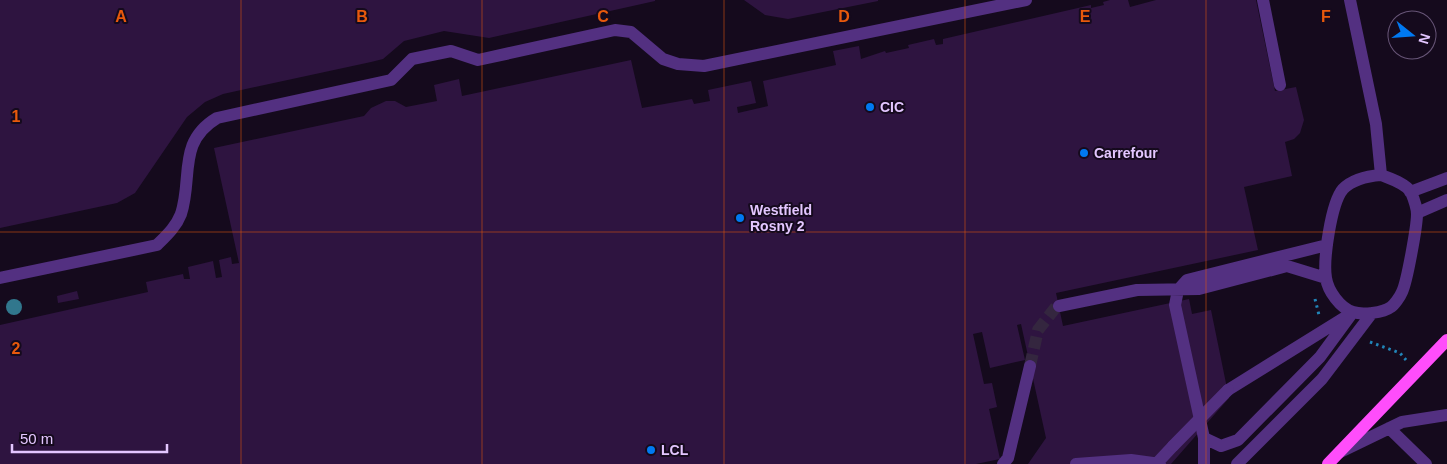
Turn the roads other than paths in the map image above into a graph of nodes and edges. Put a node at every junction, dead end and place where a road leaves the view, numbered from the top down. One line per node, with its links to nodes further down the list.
1 (1026, 0): 11 (street)
2 (1262, 0): 4 (street)
3 (1350, 0): 5 (street)
4 (1280, 85)
5 (1381, 175): 7 (street); 10 (street)
6 (1447, 178): 7 (street)
7 (1410, 192): 9 (street)
8 (1447, 200): 9 (street)
9 (1417, 213): 18 (street)
10 (1327, 245): 12 (street); 14 (street)
11 (0, 278)
12 (1326, 278): 14 (street); 17 (street)
13 (1158, 288): 14 (street); 15 (street); 16 (street)
14 (1178, 290): 15 (street)
15 (1175, 305): 23 (street)
16 (1059, 306)
17 (1353, 312): 18 (street); 23 (street); 26 (street, bridge)
18 (1372, 313): 30 (street)
19 (1447, 340): 24 (main road)
20 (1030, 366): 27 (street)
21 (1447, 415): 22 (street)
22 (1389, 428): 24 (street); 32 (street)
23 (1204, 438): 29 (street)
24 (1340, 452): 31 (main road)
25 (1113, 462): 26 (street); 28 (street)
26 (1159, 463)
27 (1003, 464)
28 (1076, 464)
29 (1204, 464)
30 (1237, 464)
31 (1328, 464)
32 (1426, 464)

